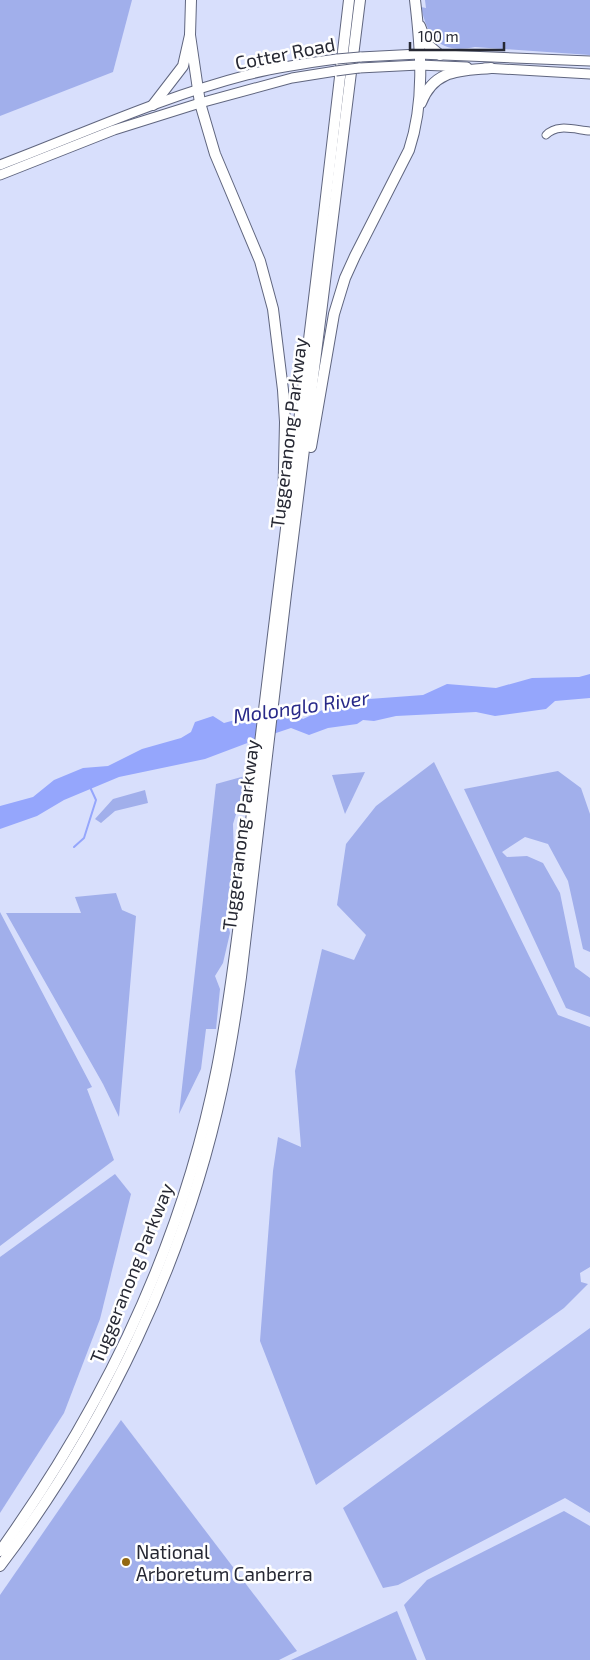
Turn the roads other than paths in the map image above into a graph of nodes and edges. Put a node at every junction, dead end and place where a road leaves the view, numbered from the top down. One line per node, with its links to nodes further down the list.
1 (191, 0): 6 (highway)
2 (349, 0): 21 (highway, Tuggeranong Parkway)
3 (360, 0): 22 (highway, Tuggeranong Parkway)
4 (415, 0): 5 (highway)
5 (417, 16): 7 (highway); 8 (highway)
6 (190, 35): 13 (highway); 15 (highway)
7 (419, 54): 8 (main road, Cotter Road); 10 (highway); 13 (main road, Cotter Road, bridge)
8 (440, 55): 9 (main road, Cotter Road)
9 (590, 61)
10 (419, 65): 11 (main road, Cotter Road); 14 (main road, Cotter Road, bridge); 16 (highway)
11 (491, 68): 12 (main road, Cotter Road); 16 (highway)
12 (590, 74)
13 (198, 90): 14 (highway); 15 (main road, Cotter Road)
14 (200, 103): 20 (main road, Cotter Road); 21 (highway)
15 (153, 105): 19 (main road, Cotter Road)
16 (419, 109): 22 (highway)
17 (590, 131): 18 (street)
18 (546, 135)
19 (0, 165)
20 (0, 175)
21 (282, 561): 23 (highway, Tuggeranong Parkway)
22 (286, 594): 23 (highway, Tuggeranong Parkway)
23 (277, 638): 24 (highway, Tuggeranong Parkway)
24 (256, 815): 25 (highway, Tuggeranong Parkway); 26 (highway, Tuggeranong Parkway)
25 (0, 1552)
26 (0, 1566)

